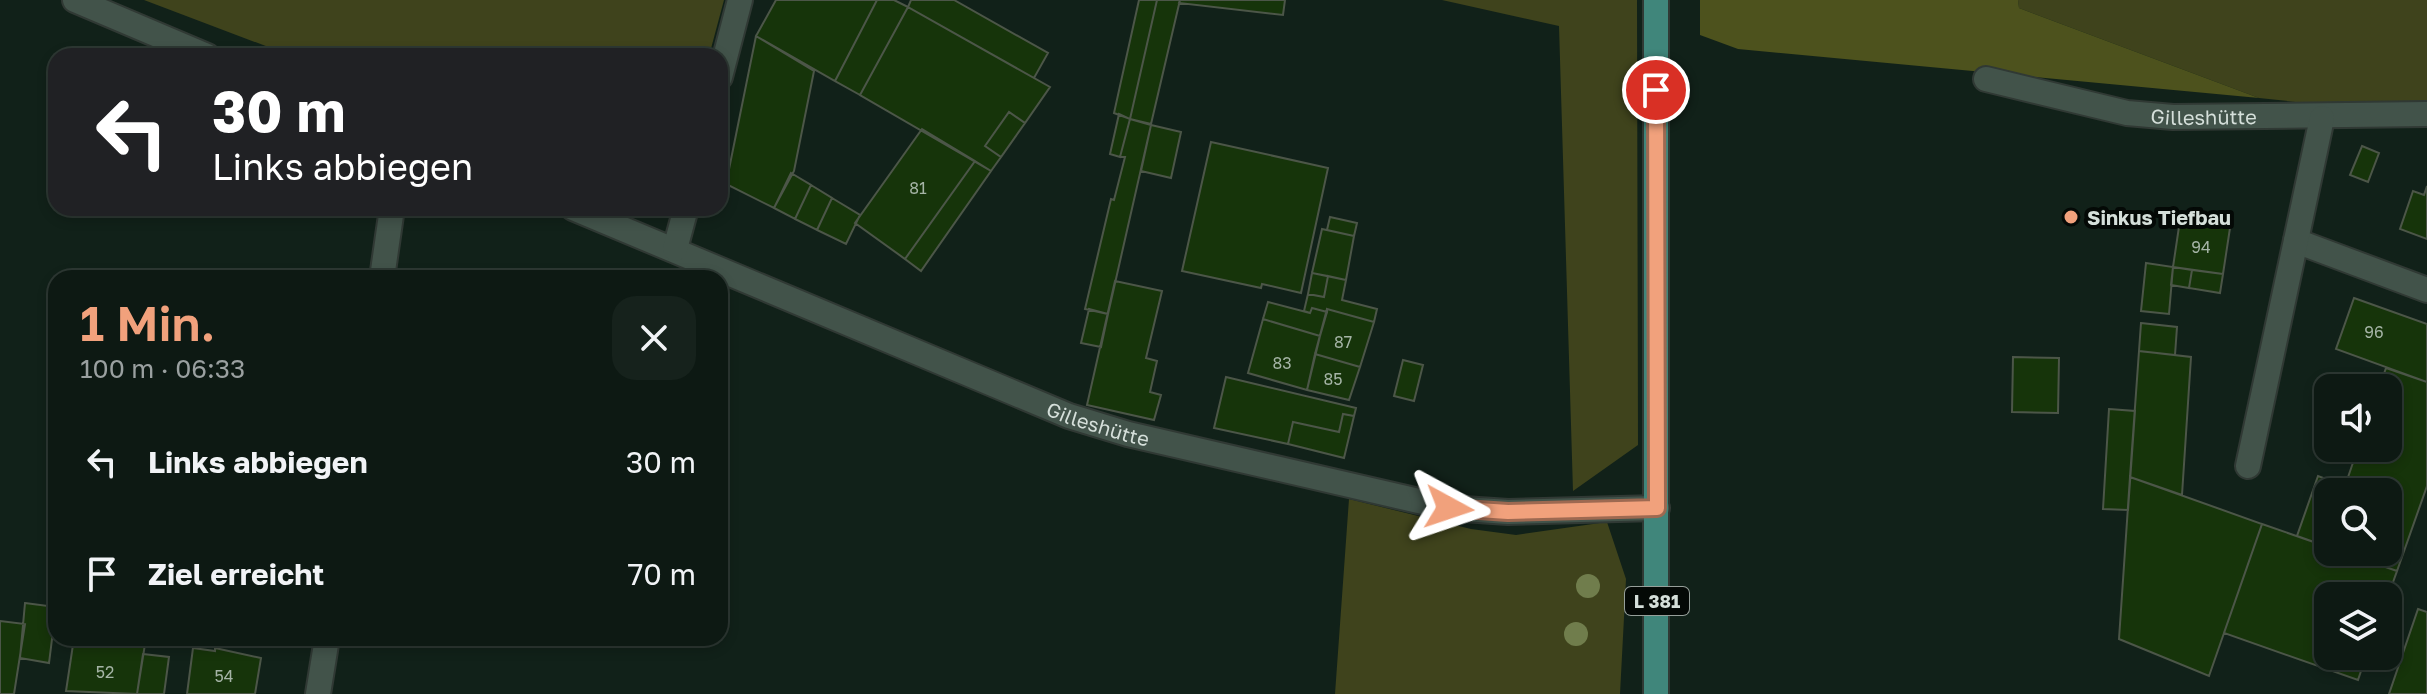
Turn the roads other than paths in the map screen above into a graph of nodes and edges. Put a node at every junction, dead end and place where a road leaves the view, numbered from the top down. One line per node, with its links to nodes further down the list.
1 (75, 0): 4 (street)
2 (740, 0): 5 (street)
3 (1656, 0): 19 (main road, L 381)
4 (188, 48)
5 (728, 48)
6 (1986, 79): 8 (street, Gilleshütte)
7 (2427, 114): 8 (street, Gilleshütte)
8 (2322, 118): 12 (street)
9 (391, 216): 14 (street)
10 (593, 216): 13 (street, Gilleshütte)
11 (684, 216): 13 (street)
12 (2296, 241): 17 (street); 18 (street)
13 (675, 249): 15 (street, Gilleshütte)
14 (383, 270)
15 (725, 270)
16 (728, 271): 19 (street, Gilleshütte)
17 (2427, 290)
18 (2248, 466)
19 (1657, 508): 22 (main road, L 381)
20 (326, 646): 21 (street)
21 (318, 694)
22 (1656, 694)

